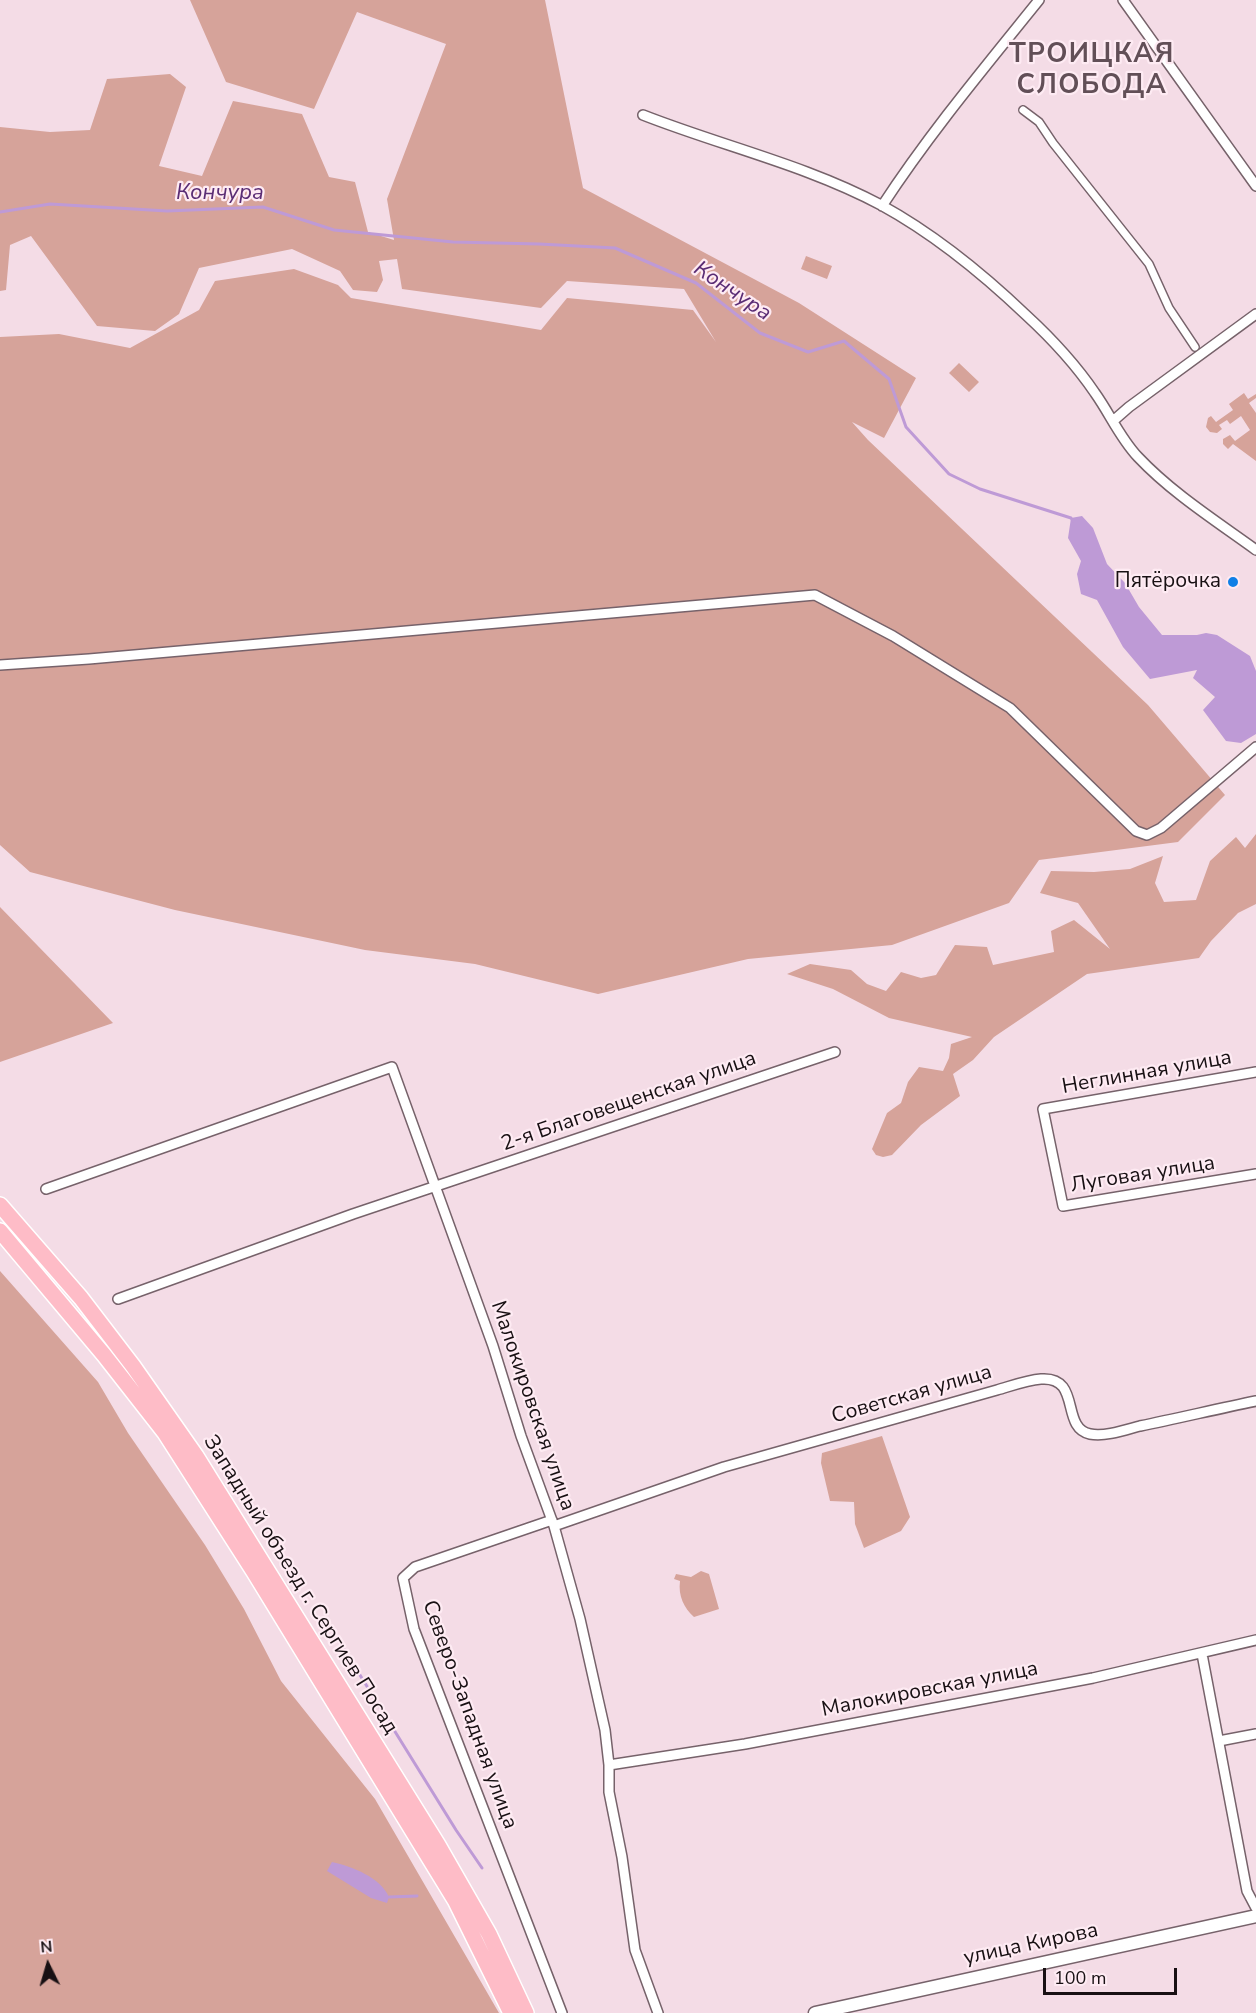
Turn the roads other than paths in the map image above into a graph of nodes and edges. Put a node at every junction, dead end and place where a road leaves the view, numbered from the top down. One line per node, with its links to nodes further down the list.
1 (1039, 0): 6 (street)
2 (1124, 0): 5 (street)
3 (1023, 110): 8 (street)
4 (643, 115): 6 (street)
5 (1256, 186)
6 (882, 206): 9 (street)
7 (1256, 314): 9 (street)
8 (1195, 347)
9 (1113, 422): 10 (street)
10 (1256, 550)
11 (0, 665): 12 (street)
12 (1256, 747)
13 (835, 1052): 17 (street, 2-я Благовещенская улица)
14 (1256, 1072): 15 (street, Неглинная улица)
15 (1043, 1109): 16 (street, Луговая улица)
16 (1256, 1174)
17 (435, 1188): 18 (street, Малокировская улица); 21 (street, 2-я Благовещенская улица); 23 (street, Малокировская улица)
18 (46, 1189)
19 (0, 1205): 32 (main road, Западный объезд г. Сергиев Посад)
20 (0, 1231): 31 (main road, Западный объезд г. Сергиев Посад)
21 (118, 1299)
22 (1256, 1401): 23 (street, Советская улица)
23 (553, 1523): 28 (street, Малокировская улица); 33 (street, Северо-Западная улица)
24 (1256, 1640): 25 (street, Малокировская улица)
25 (1202, 1654): 27 (street); 28 (street, Малокировская улица)
26 (1256, 1734): 27 (street)
27 (1219, 1741): 29 (street)
28 (609, 1765): 34 (street, Малокировская улица)
29 (1256, 1908)
30 (1256, 1916): 35 (street, улица Кирова)
31 (511, 2013)
32 (526, 2013)
33 (562, 2013)
34 (657, 2013)
35 (815, 2013)

